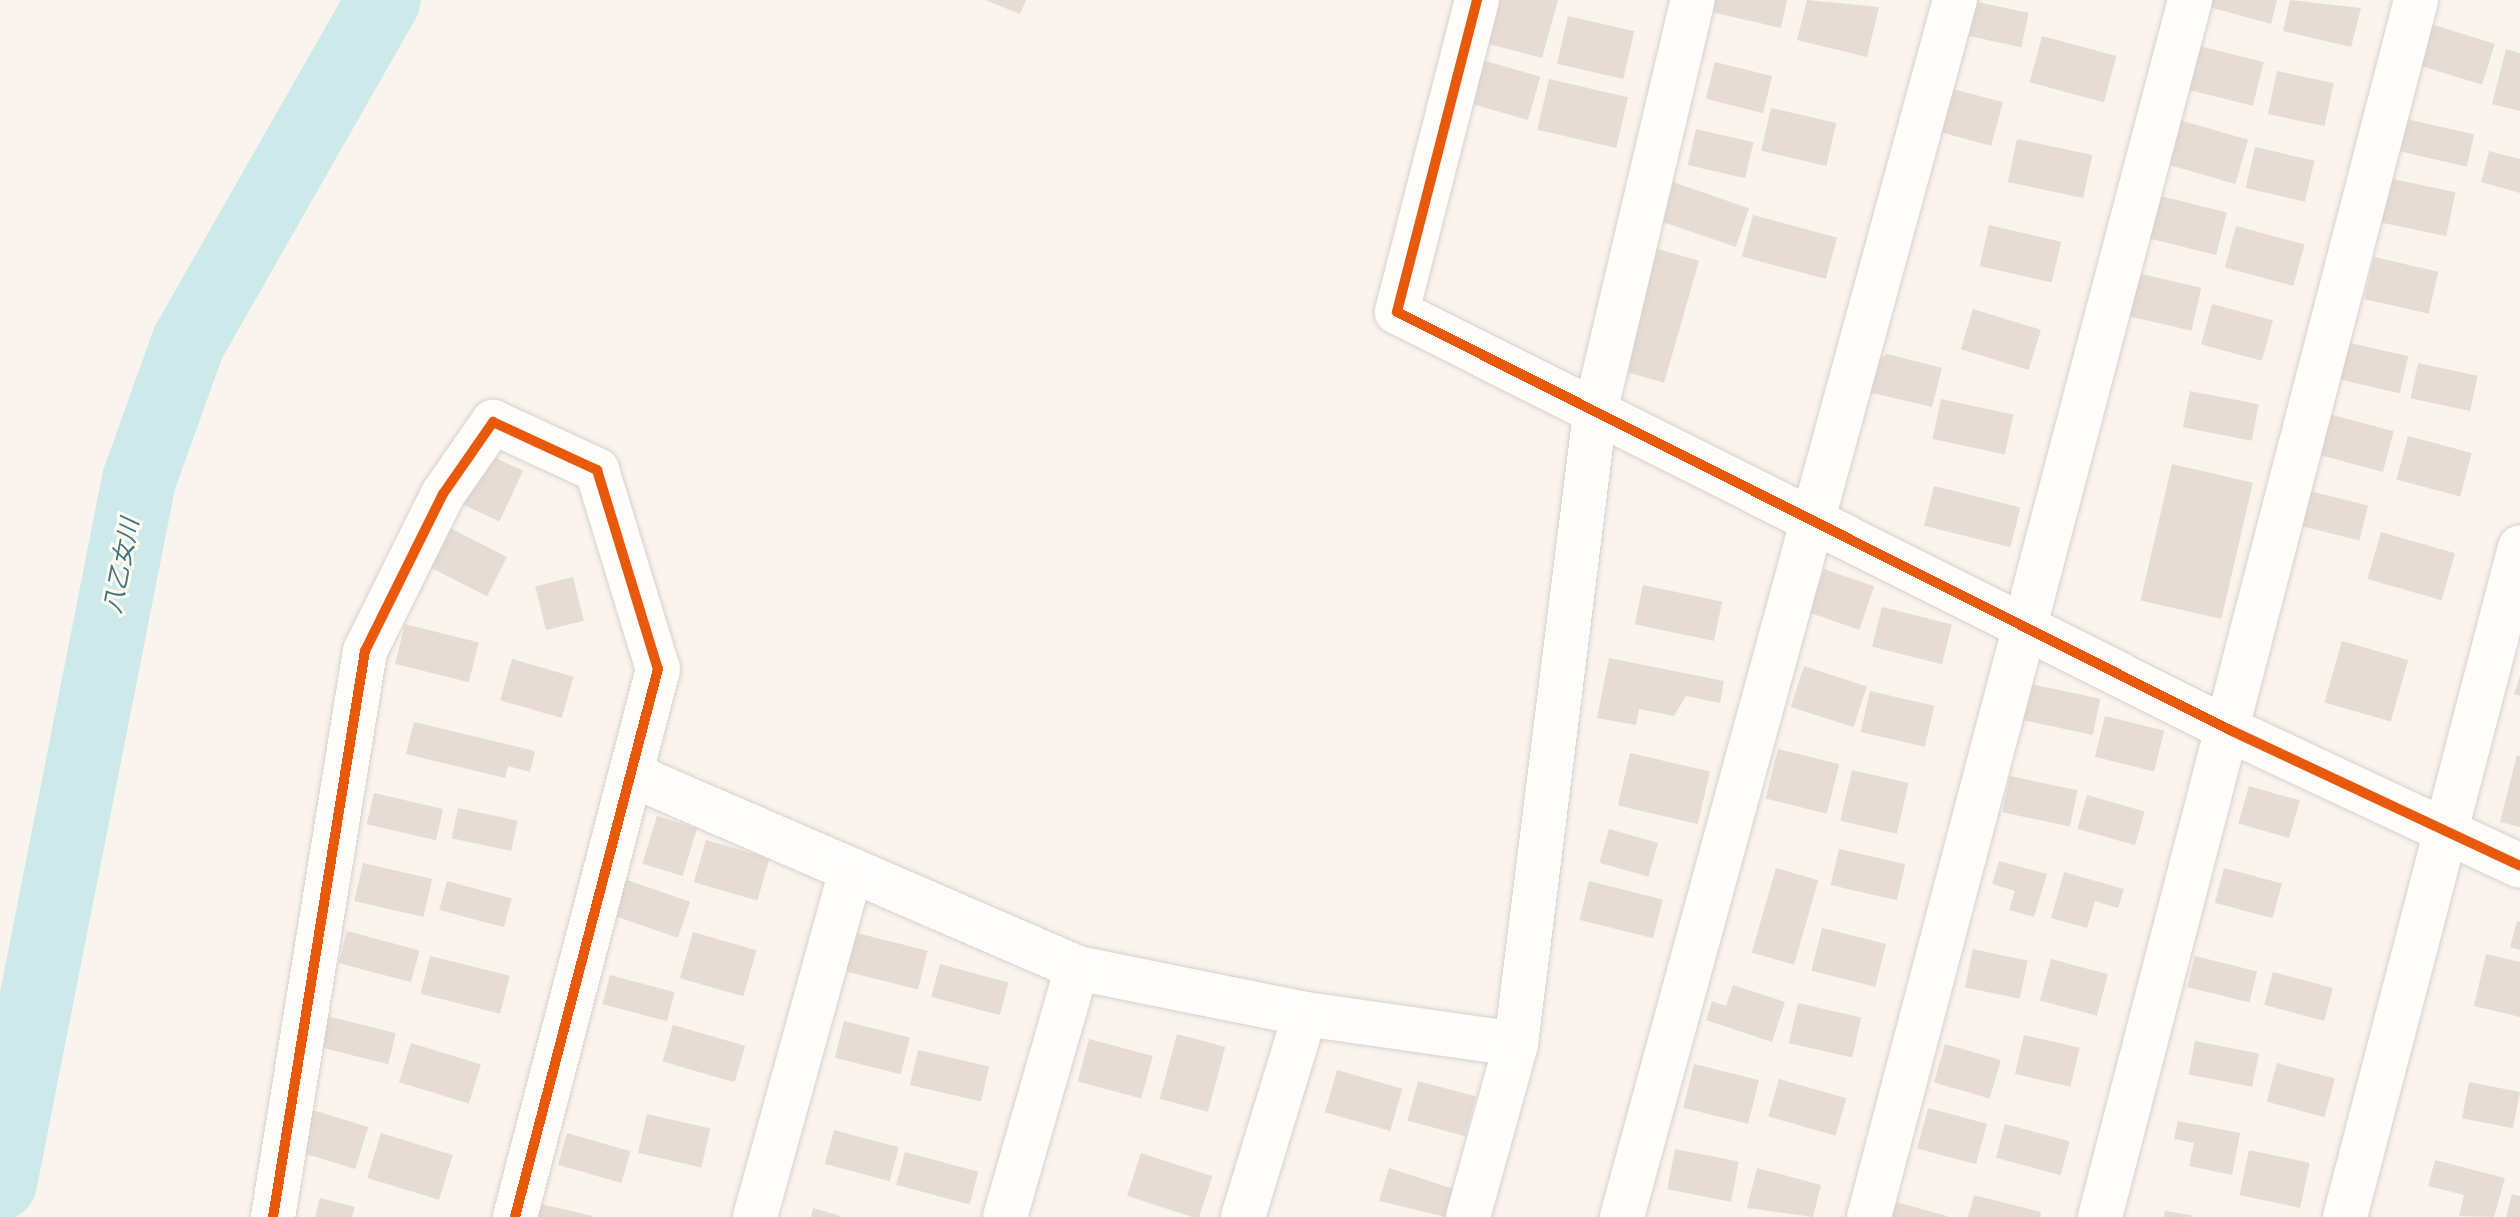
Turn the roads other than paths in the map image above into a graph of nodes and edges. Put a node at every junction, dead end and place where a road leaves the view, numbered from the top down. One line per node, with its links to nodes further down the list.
1 (1477, 0): 6 (street)
2 (1693, 0): 6 (street)
3 (1955, 0): 7 (street)
4 (2190, 0): 9 (street)
5 (2416, 0): 10 (street)
6 (1595, 413): 7 (street); 17 (street)
7 (1819, 520): 9 (street); 24 (street)
8 (2520, 547): 12 (street)
9 (2024, 626): 10 (street); 25 (street)
10 (2230, 730): 12 (street); 26 (street)
11 (632, 775): 14 (street); 18 (street); 19 (street)
12 (2445, 828): 13 (street); 27 (street)
13 (2520, 866)
14 (851, 870): 15 (street); 20 (street)
15 (1077, 968): 16 (street); 21 (street)
16 (1305, 1014): 17 (street); 22 (street)
17 (1516, 1044): 23 (street)
18 (273, 1217)
19 (515, 1217)
20 (755, 1217)
21 (1005, 1217)
22 (1243, 1217)
23 (1468, 1217)
24 (1622, 1217)
25 (1869, 1217)
26 (2100, 1217)
27 (2345, 1217)

